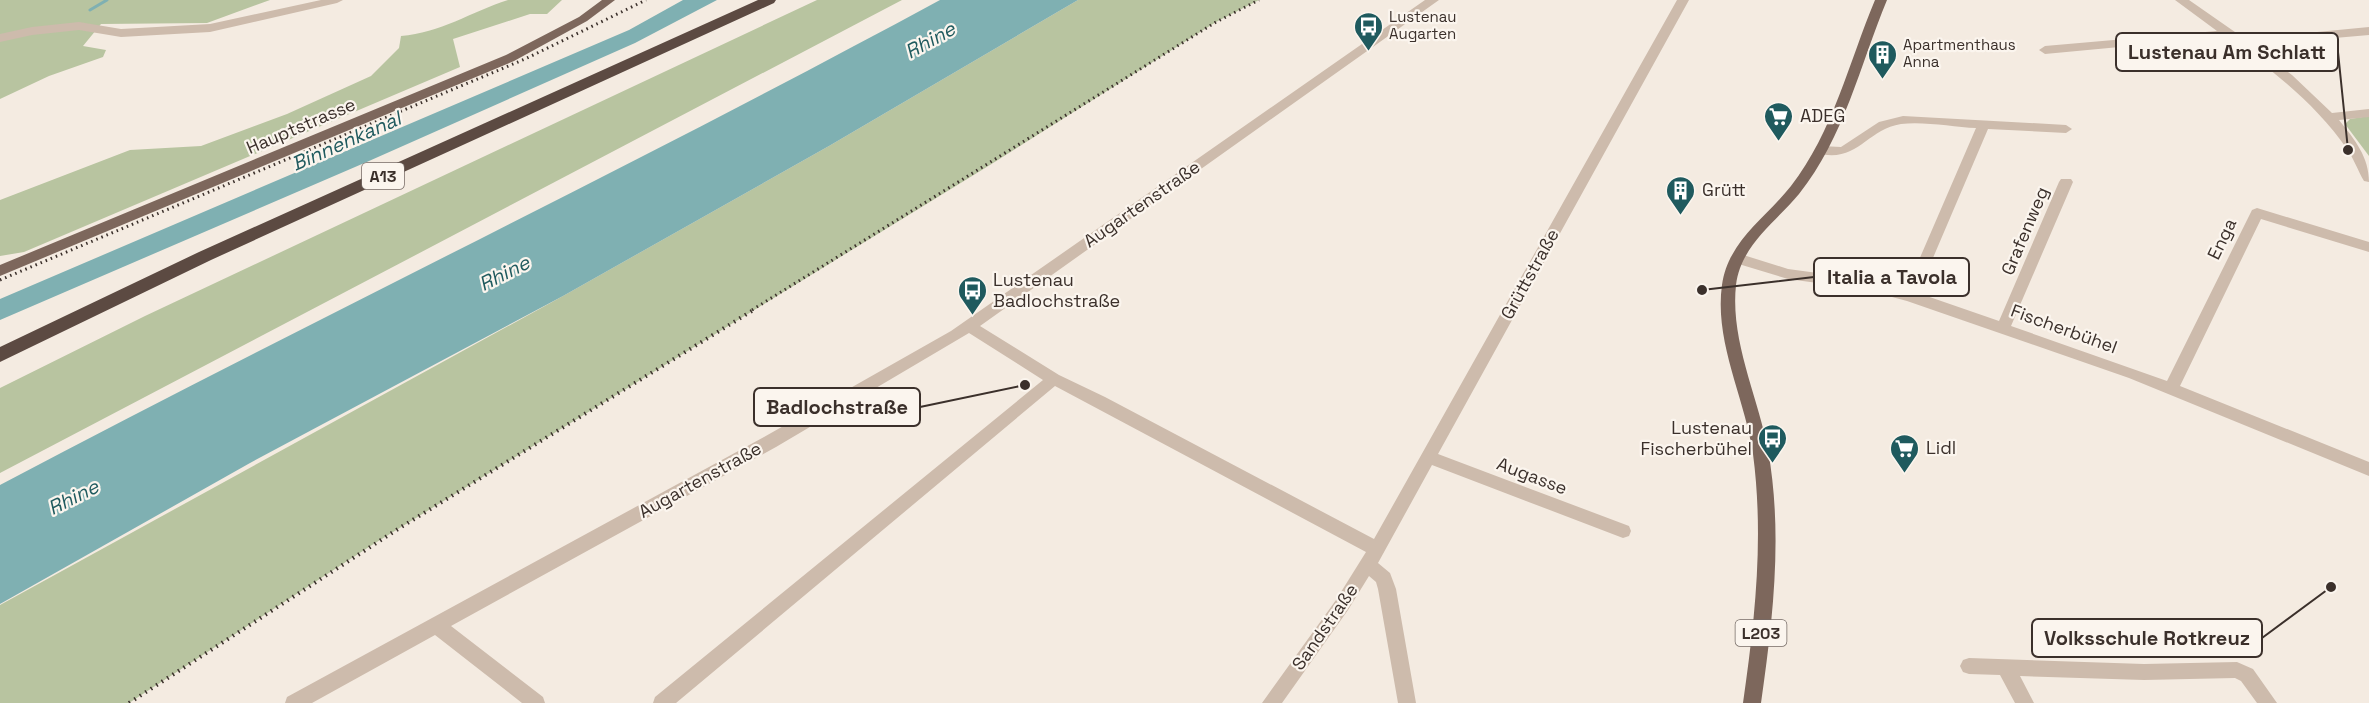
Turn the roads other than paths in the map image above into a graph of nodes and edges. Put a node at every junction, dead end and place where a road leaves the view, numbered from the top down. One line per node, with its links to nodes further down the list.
1 (337, 0): 11 (street)
2 (609, 0): 23 (main road, Hauptstrasse)
3 (747, 0): 27 (highway, A13)
4 (769, 0): 28 (highway, A13)
5 (1432, 0): 25 (street, Augartenstraße)
6 (1683, 0): 31 (street, Grüttstraße)
7 (1881, 0): 18 (main road, L203)
8 (2181, 0): 10 (street)
9 (2369, 32): 12 (street)
10 (2229, 33): 12 (street); 13 (street)
11 (0, 38)
12 (2242, 43): 15 (street)
13 (2045, 50)
14 (2369, 113): 15 (street)
15 (2330, 117): 19 (street)
16 (1984, 124): 17 (street); 18 (street); 24 (street)
17 (2066, 129)
18 (1821, 150): 22 (main road, L203)
19 (2369, 178)
20 (2066, 182): 26 (street, Grafenweg)
21 (2369, 247): 30 (street, Enga)
22 (1737, 258): 24 (street, Fischerbühel); 43 (main road, L203)
23 (0, 271)
24 (1910, 296): 26 (street, Fischerbühel)
25 (969, 326): 29 (street); 35 (street, Augartenstraße)
26 (2002, 328): 30 (street, Fischerbühel)
27 (0, 342)
28 (0, 355)
29 (1054, 379): 34 (street); 40 (street)
30 (2170, 388): 32 (street, Fischerbühel)
31 (1428, 456): 33 (street, Augasse); 34 (street, Grüttstraße)
32 (2369, 469)
33 (1623, 531)
34 (1372, 557): 41 (street, Sandstraße); 42 (street)
35 (435, 624): 38 (street, Augartenstraße); 39 (street)
36 (1970, 666): 37 (street)
37 (2005, 667): 44 (street); 45 (street)
38 (294, 703)
39 (536, 703)
40 (663, 703)
41 (1271, 703)
42 (1407, 703)
43 (1752, 703)
44 (2025, 703)
45 (2268, 703)

